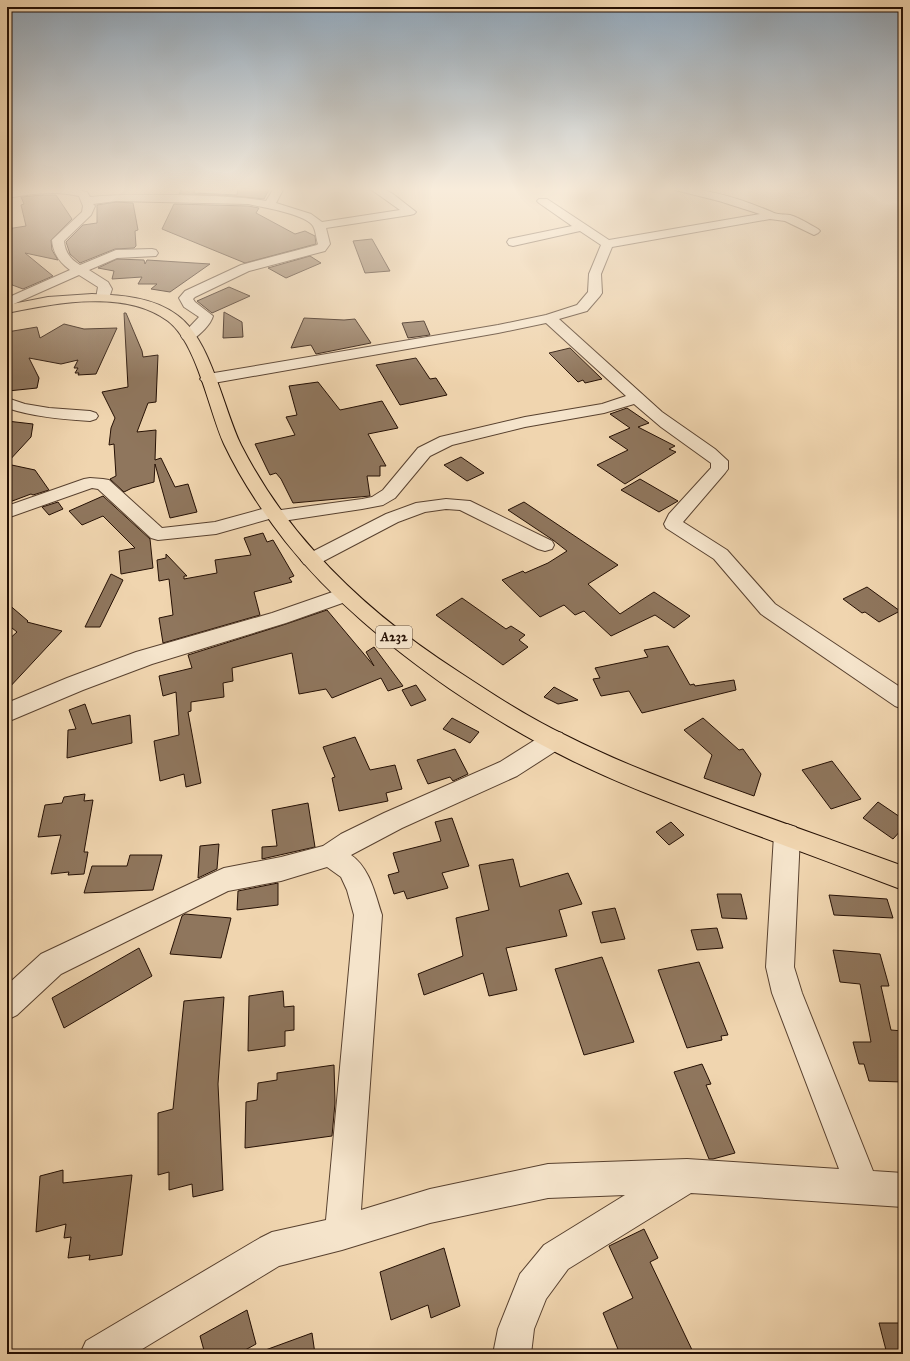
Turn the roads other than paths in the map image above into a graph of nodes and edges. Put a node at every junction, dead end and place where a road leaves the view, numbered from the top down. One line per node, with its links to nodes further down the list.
1 (59, 252): 5 (street)
2 (308, 252): 10 (street)
3 (603, 252): 9 (street)
4 (152, 253): 5 (street)
5 (80, 270): 6 (street); 7 (street)
6 (103, 298): 8 (main road, A232); 10 (main road, A232)
7 (7, 303)
8 (7, 309)
9 (549, 318): 11 (street); 12 (street)
10 (188, 336): 11 (main road, A232)
11 (208, 379): 16 (main road, A232)
12 (637, 398): 16 (street); 20 (street)
13 (7, 403): 14 (street)
14 (90, 416)
15 (7, 512): 16 (street)
16 (274, 514): 18 (main road, A232)
17 (545, 545): 18 (street)
18 (311, 560): 19 (main road, A232)
19 (344, 595): 21 (street); 22 (main road, A232)
20 (903, 700)
21 (7, 713)
22 (554, 740): 23 (main road, A232); 24 (street)
23 (787, 835): 25 (main road, A232); 28 (street)
24 (330, 855): 26 (street); 30 (street)
25 (903, 878)
26 (7, 1005)
27 (688, 1176): 28 (street); 30 (street); 32 (street)
28 (863, 1187): 29 (street)
29 (903, 1190)
30 (342, 1232): 31 (street)
31 (100, 1354)
32 (512, 1354)

